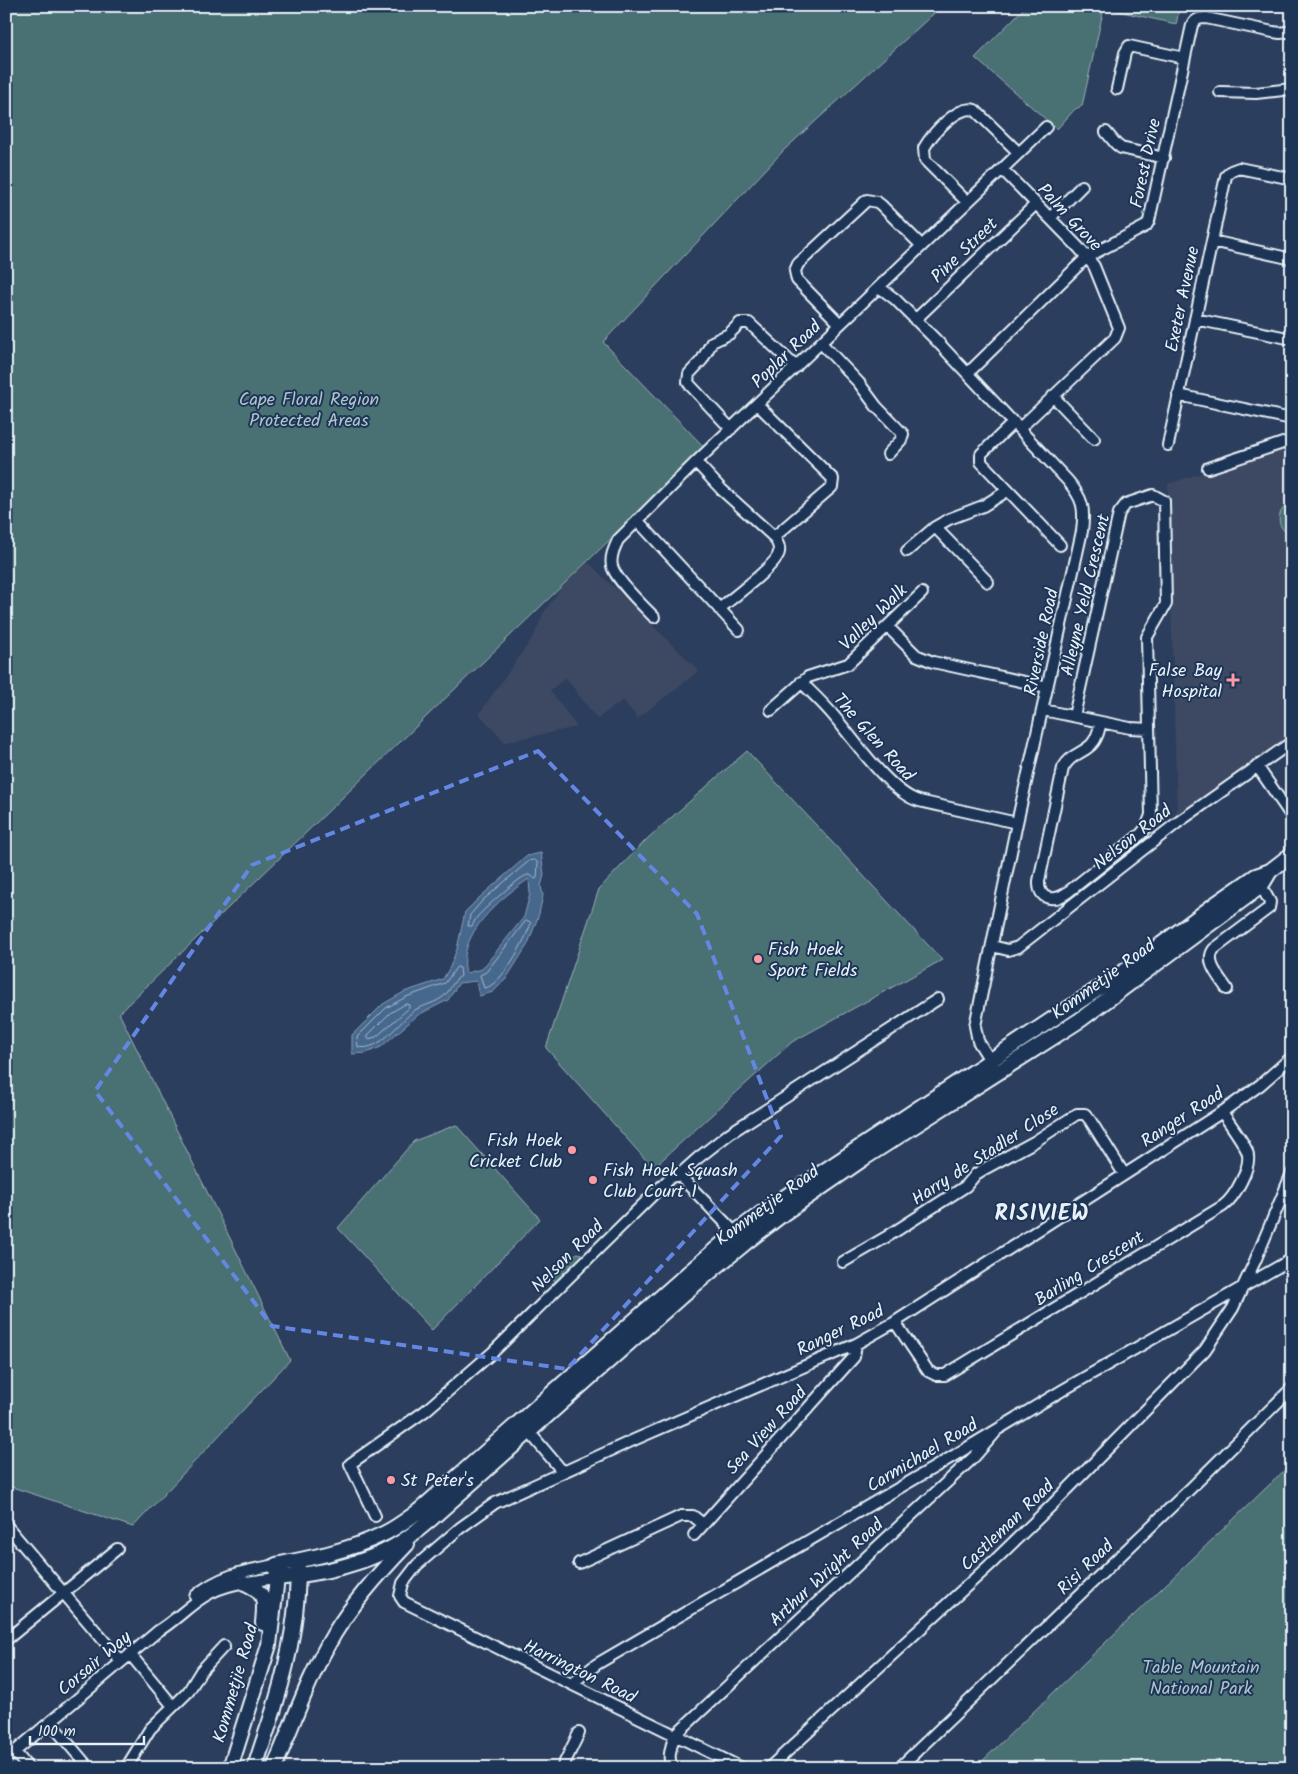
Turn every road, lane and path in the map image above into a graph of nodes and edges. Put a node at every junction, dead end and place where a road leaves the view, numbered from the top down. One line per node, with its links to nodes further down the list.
1 (1292, 31): 2 (street, Forest Drive)
2 (1184, 58): 3 (street); 9 (street, Forest Drive)
3 (1117, 89)
4 (1292, 89): 5 (street)
5 (1220, 92)
6 (1046, 128): 8 (street, Poplar Road)
7 (1106, 132): 9 (street)
8 (1019, 153): 10 (street, Poplar Road); 13 (street)
9 (1164, 158): 18 (street, Forest Drive)
10 (1002, 169): 13 (street, Poplar Road); 14 (street, Palm Grove)
11 (1292, 179): 16 (street, Exeter Avenue)
12 (1082, 186): 15 (street)
13 (967, 202): 17 (street, Poplar Road)
14 (1036, 204): 15 (street, Palm Grove); 22 (street, Pine Street)
15 (1050, 218): 18 (street, Palm Grove)
16 (1212, 241): 19 (street); 21 (street, Exeter Avenue)
17 (921, 245): 20 (street, Poplar Road); 23 (street)
18 (1087, 257): 27 (street, Forest Drive); 29 (street, Palm Grove)
19 (1292, 258)
20 (879, 287): 22 (street, Riverside Road); 23 (street, Poplar Road)
21 (1195, 319): 24 (street); 28 (street, Exeter Avenue)
22 (915, 320): 27 (street, Riverside Road)
23 (840, 324): 25 (street, Poplar Road)
24 (1292, 339)
25 (821, 343): 26 (street, Poplar Road); 37 (street)
26 (796, 367): 30 (street, Poplar Road); 33 (street)
27 (968, 373): 32 (street, Riverside Road)
28 (1178, 395): 31 (street); 36 (street, Exeter Avenue)
29 (1053, 396): 32 (street, Palm Grove); 34 (street)
30 (756, 404): 33 (street, Poplar Road); 43 (street)
31 (1292, 420)
32 (1017, 425): 40 (street, Palm Grove); 53 (street, Riverside Road)
33 (731, 428): 38 (street, Poplar Road)
34 (1094, 439)
35 (1292, 440): 39 (street)
36 (1168, 445)
37 (888, 454)
38 (696, 462): 41 (street, Poplar Road); 43 (street)
39 (1208, 468)
40 (1007, 490): 42 (street); 44 (street)
41 (637, 520): 48 (street); 49 (street, Poplar Road)
42 (935, 527): 45 (street); 46 (street)
43 (774, 537): 48 (street)
44 (1060, 545)
45 (906, 551)
46 (988, 582)
47 (922, 593): 50 (street, Valley Walk)
48 (719, 608): 51 (street)
49 (654, 617)
50 (888, 627): 52 (street, Valley Walk); 53 (street)
51 (739, 630)
52 (801, 682): 54 (street, Valley Walk); 62 (street, The Glen Road)
53 (1047, 687): 55 (street, Riverside Road)
54 (771, 710)
55 (1043, 710): 56 (street); 62 (street, Riverside Road)
56 (1074, 716): 57 (street); 58 (street, Alleyne Yeld Crescent)
57 (1101, 722): 58 (street); 58 (street, Alleyne Yeld Crescent)
58 (1149, 729)
59 (1292, 742): 60 (street, Nelson Road)
60 (1257, 766): 61 (street); 66 (street, Nelson Road)
61 (1292, 817)
62 (1017, 823): 66 (street, Riverside Road)
63 (1292, 854): 64 (main road, Kommetjie Road)
64 (1270, 871): 65 (main road, Kommetjie Road); 70 (main road, Kommetjie Road)
65 (1261, 886): 67 (street); 71 (main road, Kommetjie Road)
66 (992, 946): 70 (street, Riverside Road)
67 (1227, 989)
68 (938, 999): 75 (street, Nelson Road)
69 (1292, 1057): 72 (street, Ranger Road)
70 (990, 1060): 71 (street, Riverside Road); 76 (main road, Kommetjie Road)
71 (998, 1073): 76 (main road, Kommetjie Road)
72 (1222, 1112): 74 (street, Ranger Road); 80 (street, Barling Crescent)
73 (1292, 1173): 79 (street, Castleman Road)
74 (1124, 1174): 78 (street, Harry de Stadler Close); 80 (street, Ranger Road)
75 (679, 1175): 76 (street); 86 (street, Nelson Road)
76 (740, 1237): 83 (main road, Kommetjie Road)
77 (1292, 1259): 79 (street, Carmichael Road)
78 (844, 1262)
79 (1244, 1285): 84 (street, Carmichael Road); 121 (street, Castleman Road)
80 (895, 1322): 81 (street, Ranger Road)
81 (856, 1344): 85 (street, Ranger Road); 88 (street, Sea View Road)
82 (1292, 1388): 122 (street, Risi Road)
83 (524, 1427): 85 (street); 87 (main road, Kommetjie Road); 92 (main road, Kommetjie Road)
84 (996, 1430): 104 (street, Carmichael Road); 109 (street, Arthur Wright Road)
85 (563, 1472): 98 (street, Ranger Road)
86 (376, 1516)
87 (432, 1518): 95 (main road, Kommetjie Road); 117 (main road)
88 (703, 1524): 90 (street, Sea View Road); 93 (street)
89 (6, 1525): 97 (street)
90 (694, 1534)
91 (117, 1549): 97 (street)
92 (298, 1560): 94 (main road, Kommetjie Road); 95 (main road)
93 (579, 1563)
94 (276, 1571): 95 (main road, Kommetjie Road); 96 (street, Corsair Way); 99 (street, Corsair Way); 105 (main road, Kommetjie Road)
95 (298, 1576): 116 (main road)
96 (246, 1583): 99 (street, Corsair Way); 105 (main road)
97 (64, 1592): 100 (street); 103 (street)
98 (404, 1602): 104 (street, Harrington Road)
99 (158, 1631): 102 (street, Corsair Way)
100 (6, 1640)
101 (224, 1646): 106 (street)
102 (130, 1654): 103 (street, Corsair Way); 106 (street)
103 (121, 1661): 107 (street, Corsair Way)
104 (571, 1684): 109 (street, Harrington Road)
105 (256, 1688): 115 (main road, Kommetjie Road)
106 (173, 1706): 114 (street)
107 (50, 1722): 110 (street, Corsair Way); 113 (street)
108 (578, 1733): 118 (street)
109 (674, 1736): 119 (street); 120 (street, Harrington Road)
110 (15, 1752): 111 (street, Corsair Way); 112 (street)
111 (6, 1759)
112 (28, 1768)
113 (88, 1768)
114 (126, 1768)
115 (230, 1768)
116 (255, 1768)
117 (274, 1768)
118 (562, 1768)
119 (673, 1768)
120 (742, 1768)
121 (769, 1768)
122 (900, 1768)

